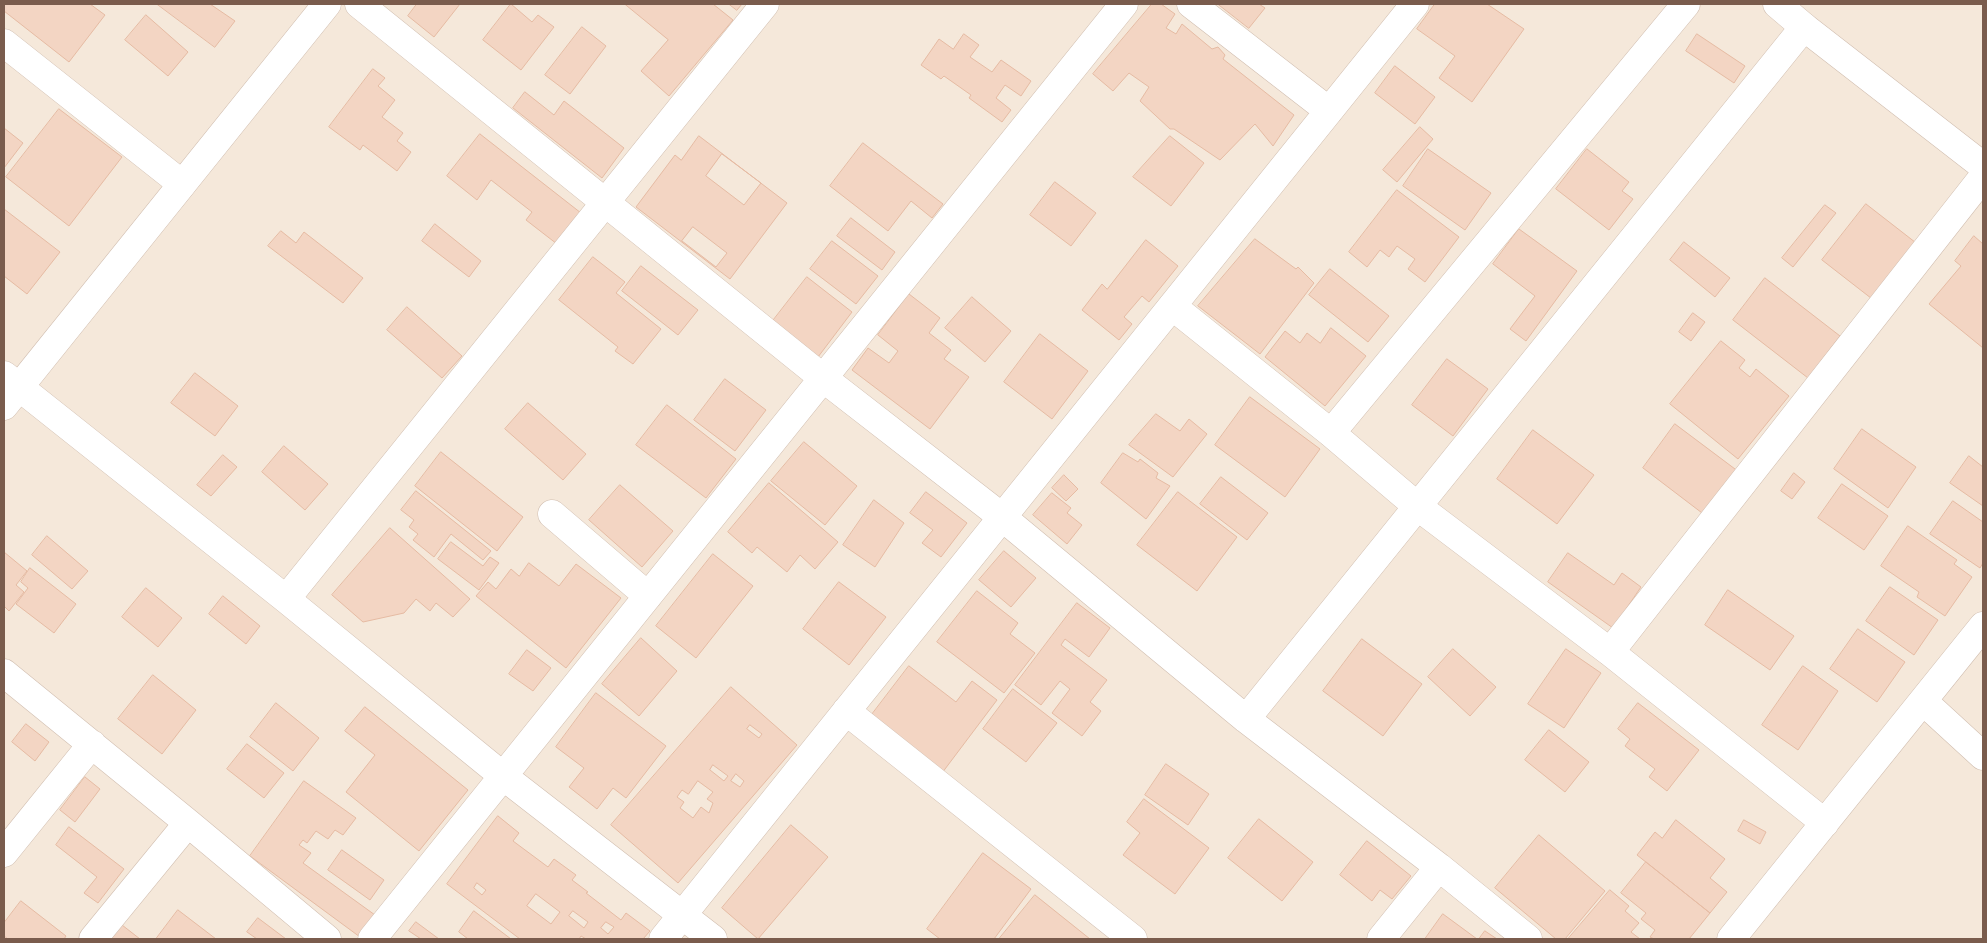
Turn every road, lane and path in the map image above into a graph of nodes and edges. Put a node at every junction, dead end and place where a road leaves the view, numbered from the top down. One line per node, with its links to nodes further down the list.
1 (327, 4): 14 (street)
2 (359, 4): 15 (street)
3 (765, 4): 15 (street)
4 (1124, 4): 17 (street)
5 (1191, 4): 11 (street)
6 (1415, 4): 11 (street)
7 (1686, 4): 19 (street)
8 (1777, 4): 9 (street)
9 (1804, 28): 12 (street); 20 (street)
10 (4, 43): 14 (street)
11 (1329, 111): 16 (street)
12 (1983, 166)
13 (1983, 177): 26 (street)
14 (182, 184): 18 (street)
15 (606, 202): 17 (street); 24 (street)
16 (1172, 306): 19 (street); 22 (street)
17 (823, 378): 22 (street); 23 (street)
18 (9, 389): 24 (street)
19 (1332, 433): 20 (street)
20 (1417, 506): 26 (street); 30 (street)
21 (552, 514): 23 (street)
22 (1002, 516): 29 (street); 30 (street)
23 (648, 596): 33 (street)
24 (286, 599): 33 (street)
25 (1983, 626): 28 (street)
26 (1610, 652): 35 (street)
27 (4, 673): 31 (street)
28 (1923, 701): 32 (street); 35 (street)
29 (846, 711): 38 (street); 44 (street)
30 (1246, 719): 37 (street)
31 (92, 744): 34 (street); 36 (street)
32 (1983, 756)
33 (504, 776): 38 (street); 41 (street)
34 (188, 823): 39 (street); 40 (street)
35 (1825, 823): 47 (street)
36 (4, 853)
37 (1439, 867): 45 (street); 46 (street)
38 (683, 915): 42 (street); 43 (street)
39 (92, 939)
40 (327, 939)
41 (372, 939)
42 (663, 939)
43 (713, 939)
44 (1133, 939)
45 (1381, 939)
46 (1528, 939)
47 (1731, 939)

